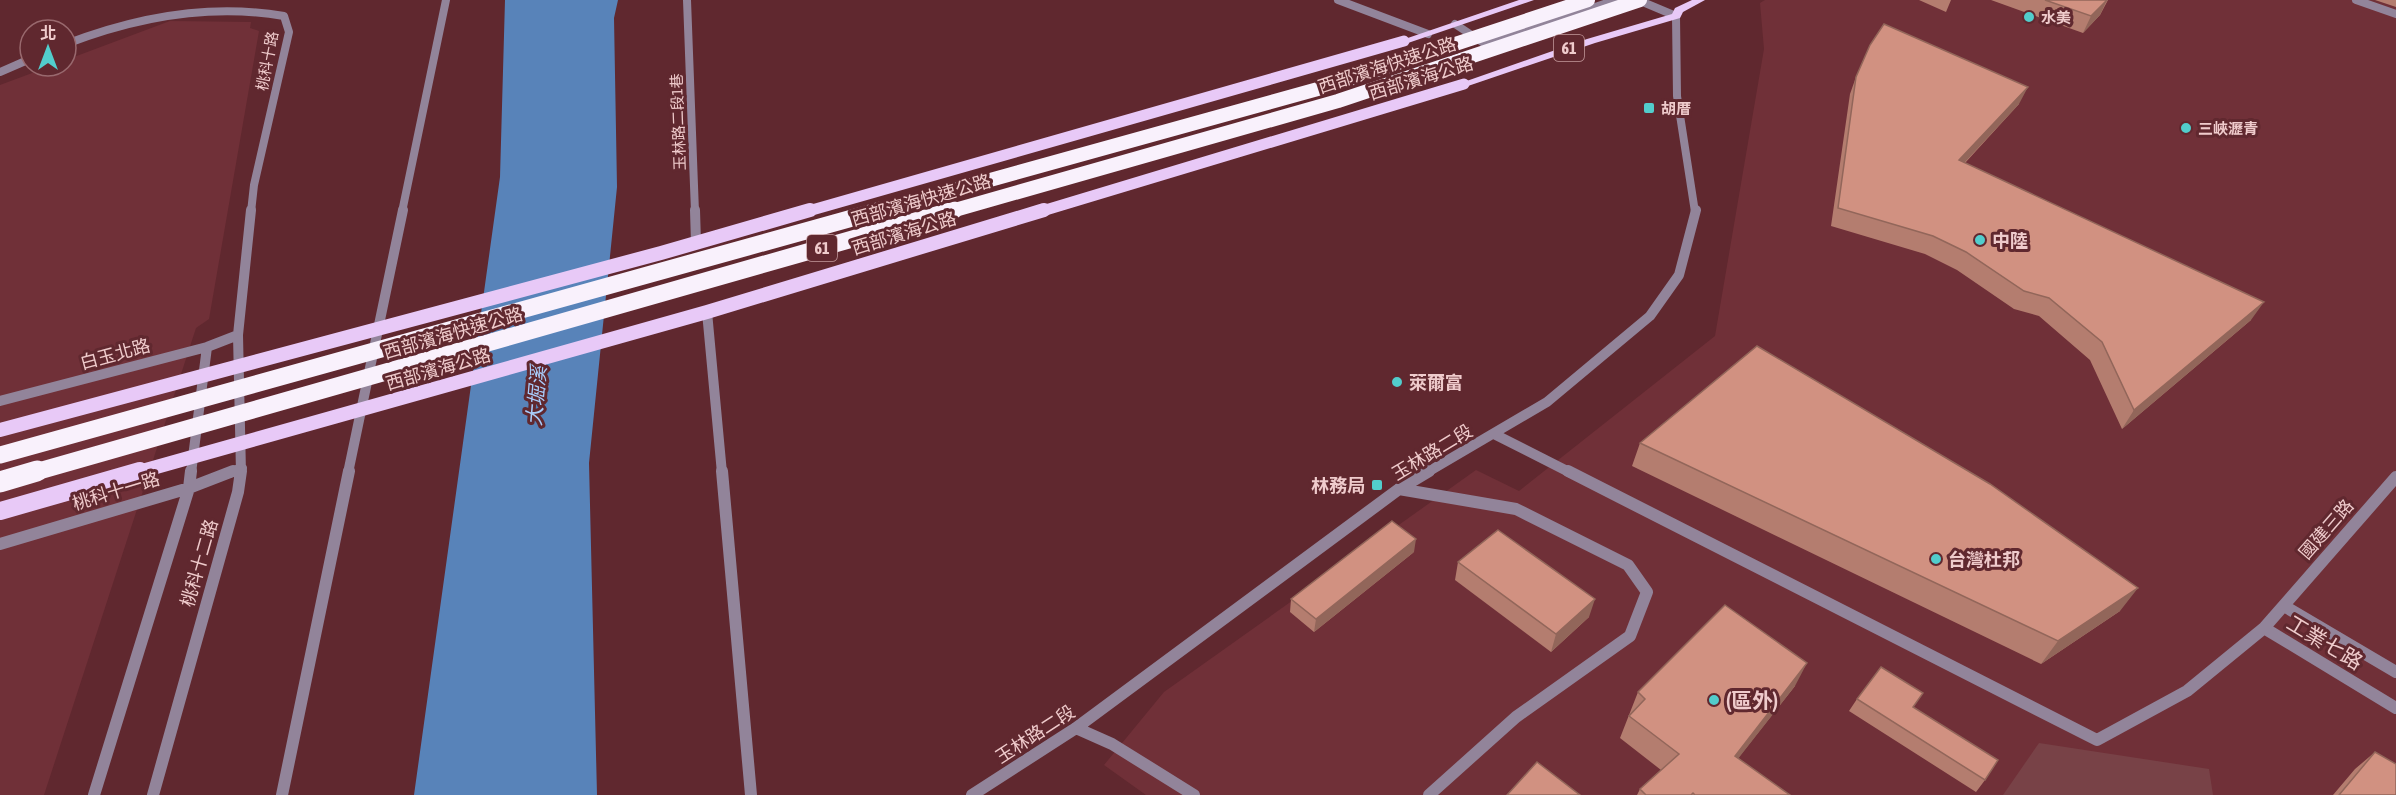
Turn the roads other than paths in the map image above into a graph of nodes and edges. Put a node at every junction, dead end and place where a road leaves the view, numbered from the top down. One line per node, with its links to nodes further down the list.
1 (446, 0): 39 (street)
2 (687, 0): 17 (street, 玉林路二段1巷)
3 (1338, 0): 13 (street)
4 (1529, 0): 12 (main road, 61)
5 (1588, 0): 24 (highway, 西部濱海快速公路 / 61, bridge)
6 (1616, 0): 12 (street)
7 (1639, 0): 11 (street); 27 (highway, 西部濱海快速公路 / 61, bridge)
8 (1700, 0): 11 (main road, 61)
9 (2356, 0): 10 (street)
10 (2396, 14)
11 (1676, 16): 18 (main road, 西部濱海公路 / 61, bridge); 23 (street, 玉林路二段)
12 (1455, 24): 13 (main road, 61)
13 (1428, 33): 17 (main road, 61, bridge)
14 (78, 40): 19 (street, 桃科十路)
15 (18, 64): 16 (street)
16 (0, 72)
17 (696, 243): 22 (main road, 61, bridge)
18 (707, 312): 30 (main road, 西部濱海公路 / 61, bridge); 40 (street)
19 (238, 335): 20 (street, 白玉北路); 25 (street, 桃科十二路)
20 (207, 347): 21 (street, 白玉北路); 28 (street, 桃科十二路)
21 (0, 401)
22 (0, 430)
23 (1494, 434): 29 (street, 玉林路二段); 33 (street, 國建三路)
24 (0, 455)
25 (242, 468): 28 (street, 桃科十一路); 38 (street, 桃科十二路)
26 (2396, 477): 32 (street, 國建三路)
27 (0, 482)
28 (189, 488): 31 (street, 桃科十一路); 37 (street, 桃科十二路)
29 (1399, 489): 36 (street, 玉林路二段); 43 (street)
30 (0, 511)
31 (0, 544)
32 (2283, 606): 33 (street, 國建三路); 34 (street, 工業七路)
33 (2264, 628): 35 (street, 工業七路)
34 (2396, 672)
35 (2396, 708)
36 (1076, 728): 41 (street, 玉林路二段); 42 (street)
37 (94, 795)
38 (153, 795)
39 (282, 795)
40 (751, 795)
41 (972, 795)
42 (1194, 795)
43 (1429, 795)

